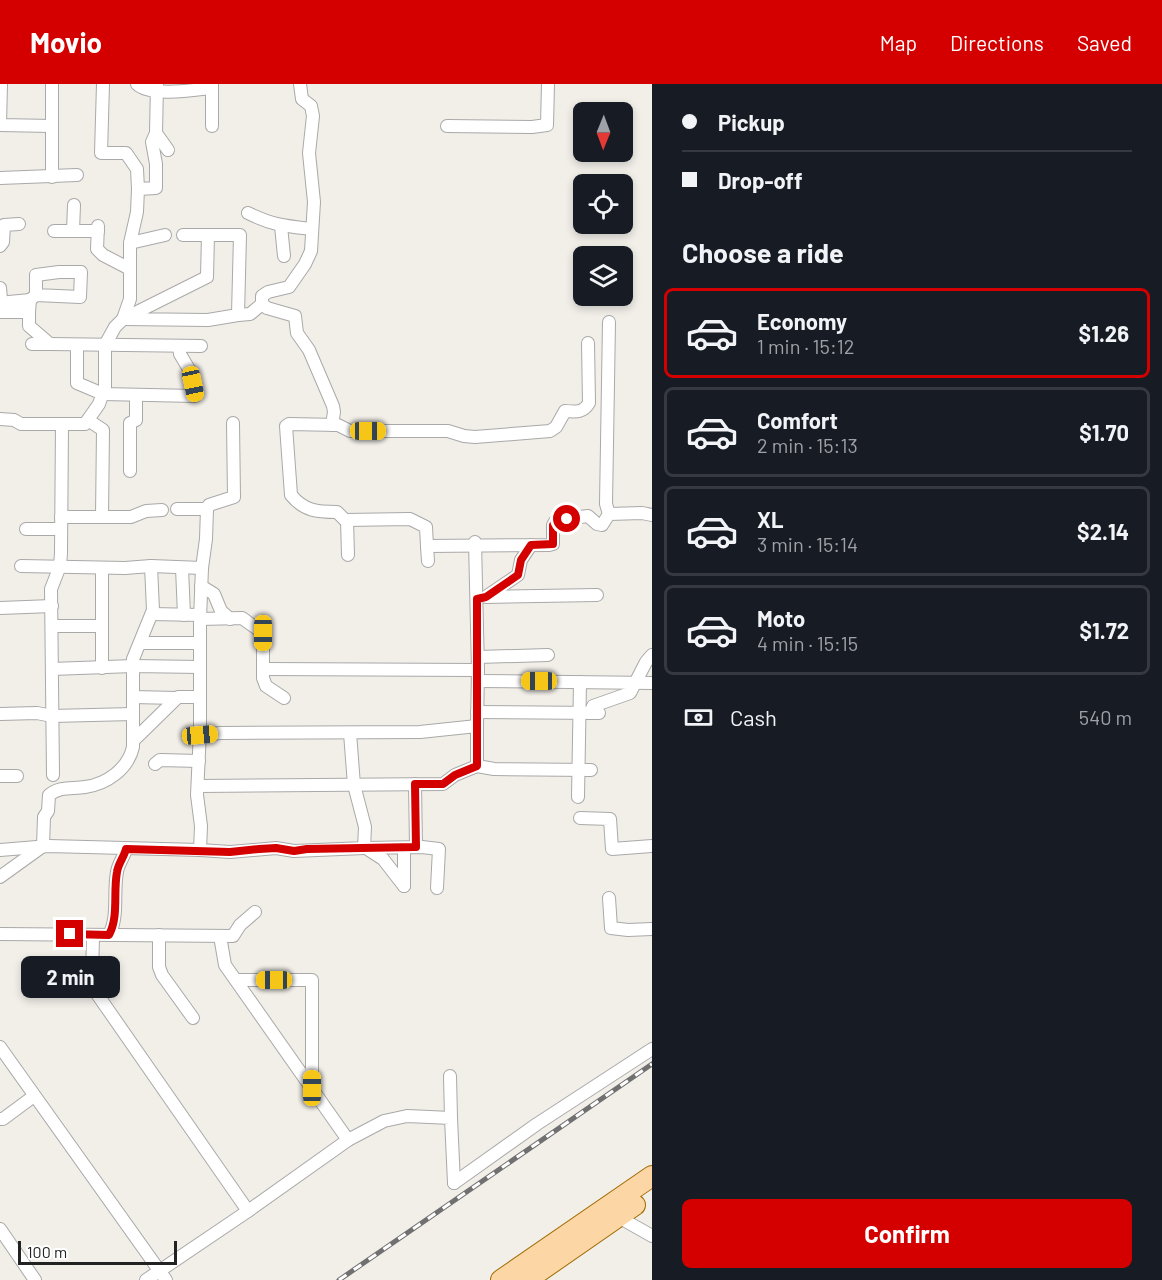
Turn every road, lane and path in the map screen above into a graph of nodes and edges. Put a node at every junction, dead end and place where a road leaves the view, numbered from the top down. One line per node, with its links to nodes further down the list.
1 (1, 84): 9 (street)
2 (52, 84): 10 (street)
3 (103, 84): 15 (street)
4 (137, 84): 8 (street)
5 (300, 84): 25 (street)
6 (548, 84): 12 (street)
7 (212, 86): 8 (street); 11 (street)
8 (157, 87): 13 (street)
9 (0, 115): 10 (street)
10 (52, 126): 18 (street)
11 (212, 126)
12 (447, 126)
13 (156, 133): 14 (street); 16 (street)
14 (168, 150)
15 (137, 169): 16 (street); 20 (street)
16 (156, 170): 20 (street)
17 (77, 176): 18 (street)
18 (52, 177): 19 (street)
19 (0, 178)
20 (138, 189): 31 (street)
21 (74, 205): 27 (street)
22 (248, 213): 24 (street)
23 (19, 224): 32 (street)
24 (281, 226): 25 (street); 33 (street)
25 (312, 230): 36 (street)
26 (54, 231): 27 (street)
27 (73, 231): 34 (street)
28 (165, 235): 31 (street)
29 (183, 235): 30 (street)
30 (208, 235): 40 (street); 41 (street)
31 (130, 243): 34 (street)
32 (0, 246)
33 (284, 256)
34 (130, 269): 41 (street)
35 (0, 288): 38 (street)
36 (282, 290): 37 (street); 39 (street)
37 (262, 304): 39 (street); 40 (street)
38 (2, 308): 45 (street)
39 (284, 314): 56 (street)
40 (238, 315): 41 (street)
41 (123, 319): 47 (street)
42 (609, 322): 61 (street)
43 (588, 343): 56 (street)
44 (32, 344): 45 (street)
45 (50, 344): 46 (street)
46 (77, 345): 47 (street); 50 (street)
47 (105, 345): 48 (street); 50 (street)
48 (179, 346): 49 (street); 51 (street)
49 (201, 346)
50 (103, 394): 51 (street); 53 (street)
51 (136, 395): 57 (street)
52 (0, 419): 55 (street)
53 (88, 420): 55 (street); 63 (street)
54 (233, 423): 59 (street)
55 (62, 424): 65 (street)
56 (332, 425): 64 (street)
57 (130, 471)
58 (177, 509): 59 (street)
59 (207, 509): 77 (street)
60 (162, 510): 63 (street)
61 (609, 514): 62 (street); 68 (street)
62 (652, 515)
63 (102, 517): 65 (street)
64 (347, 520): 69 (street); 70 (street)
65 (61, 523): 66 (street); 73 (street)
66 (26, 529)
67 (475, 544): 68 (street); 69 (street); 80 (street)
68 (531, 545): 80 (street)
69 (427, 546): 71 (street)
70 (348, 555)
71 (428, 561)
72 (21, 566): 73 (street)
73 (60, 566): 75 (street); 81 (street)
74 (151, 566): 75 (street); 76 (street); 83 (street)
75 (102, 568): 88 (street)
76 (182, 568): 77 (street); 84 (street)
77 (202, 568): 78 (street)
78 (201, 586): 85 (street); 86 (street)
79 (597, 596): 80 (street)
80 (481, 598): 98 (street)
81 (52, 606): 82 (street); 87 (street)
82 (0, 608)
83 (152, 614): 84 (street); 89 (street)
84 (184, 615): 85 (street)
85 (200, 617): 86 (street); 90 (street)
86 (230, 619): 97 (street)
87 (52, 626): 88 (street); 96 (street)
88 (102, 626): 95 (street)
89 (141, 643): 90 (street); 93 (street)
90 (200, 643): 94 (street)
91 (548, 655): 98 (street)
92 (652, 655): 100 (street)
93 (133, 666): 94 (street); 95 (street); 102 (street)
94 (200, 667): 103 (street)
95 (102, 668): 96 (street)
96 (52, 669): 110 (street)
97 (263, 669): 98 (street); 105 (street)
98 (478, 669): 99 (street); 106 (street)
99 (580, 682): 100 (street); 107 (street)
100 (635, 683): 101 (street); 107 (street)
101 (652, 683)
102 (133, 697): 104 (street); 109 (street)
103 (200, 697): 104 (street); 113 (street)
104 (176, 698): 114 (street)
105 (284, 698)
106 (477, 712): 107 (street); 111 (street)
107 (590, 713): 118 (street)
108 (0, 714): 110 (street)
109 (133, 714): 110 (street); 114 (street)
110 (52, 716): 119 (street)
111 (477, 726): 112 (street); 117 (street)
112 (350, 733): 113 (street); 123 (street)
113 (200, 735): 115 (street)
114 (133, 741): 127 (street)
115 (199, 761): 116 (street); 124 (street)
116 (155, 764)
117 (477, 766): 118 (street); 122 (street)
118 (585, 770): 125 (street)
119 (53, 775)
120 (0, 776): 121 (street)
121 (16, 776)
122 (415, 784): 123 (street); 130 (street)
123 (354, 785): 124 (street); 129 (street)
124 (198, 786): 134 (street)
125 (578, 797)
126 (580, 818): 128 (street)
127 (43, 846): 131 (street); 133 (street); 136 (street)
128 (652, 846)
129 (364, 848): 130 (street); 130 (street); 134 (street)
130 (410, 848): 137 (street)
131 (109, 849): 132 (street); 135 (street)
132 (126, 849): 134 (street); 135 (street)
133 (0, 850)
134 (200, 850)
135 (117, 869): 143 (street)
136 (0, 877)
137 (437, 888)
138 (609, 898): 140 (street)
139 (255, 912): 145 (street)
140 (652, 929)
141 (0, 934): 142 (street)
142 (93, 935): 143 (street); 158 (street)
143 (109, 935): 144 (street)
144 (159, 935): 145 (street); 147 (street)
145 (220, 936): 146 (street)
146 (236, 980): 151 (street); 151 (street)
147 (193, 1018)
148 (0, 1047): 152 (street)
149 (652, 1049): 153 (street)
150 (450, 1076): 153 (street)
151 (312, 1088): 155 (street)
152 (34, 1096): 154 (street); 162 (street)
153 (451, 1118): 155 (street)
154 (0, 1119)
155 (348, 1140): 158 (street)
156 (652, 1176): 159 (main road)
157 (652, 1193): 159 (main road)
158 (248, 1211): 162 (street)
159 (613, 1212): 161 (street); 165 (main road); 166 (main road)
160 (2, 1235): 163 (street)
161 (652, 1236)
162 (163, 1276): 164 (street)
163 (35, 1280)
164 (146, 1280)
165 (501, 1280)
166 (527, 1280)

